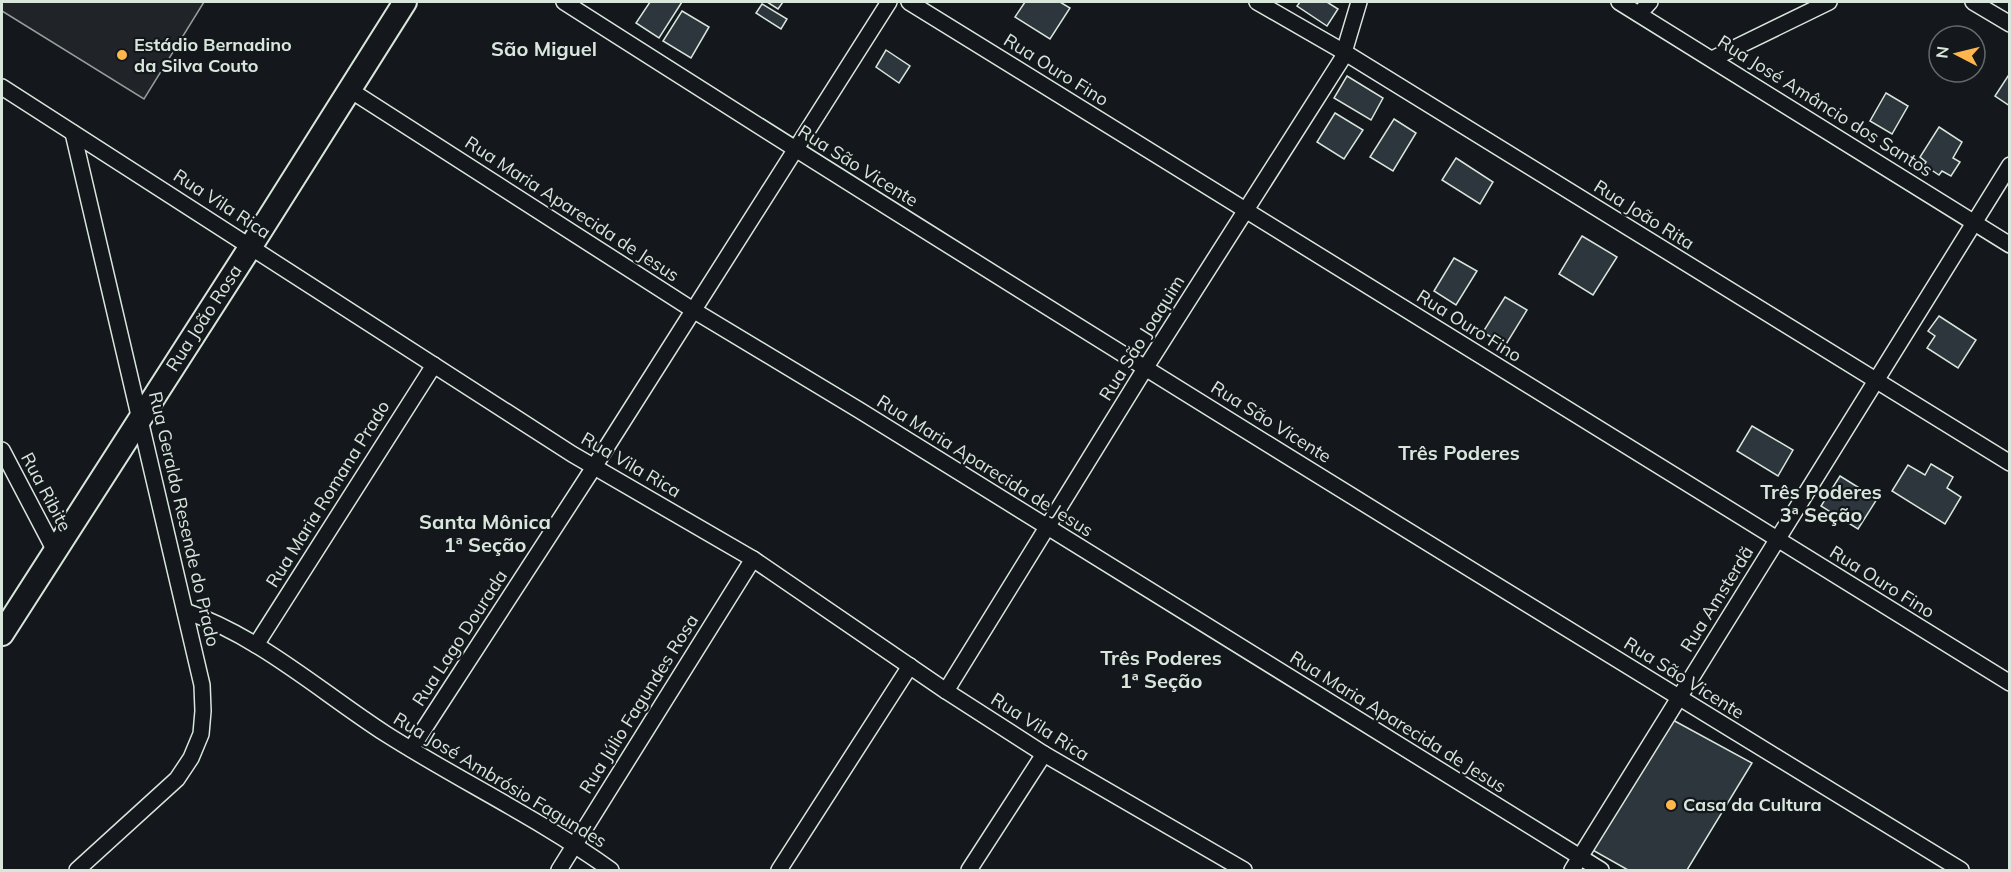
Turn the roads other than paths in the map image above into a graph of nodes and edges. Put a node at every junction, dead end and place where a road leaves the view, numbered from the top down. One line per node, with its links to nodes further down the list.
1 (405, 2): 16 (main road, Rua João Rosa)
2 (564, 2): 18 (street, Rua São Vicente)
3 (889, 2): 18 (street, Rua Lago Dourada)
4 (909, 2): 20 (street, Rua Ouro Fino)
5 (1257, 2): 13 (street, Rua João Rita)
6 (1359, 2): 13 (street, Rua São Joaquim)
7 (1618, 2): 11 (street, Rua José Amâncio dos Santos)
8 (1650, 2): 11 (street)
9 (1829, 2): 14 (street)
10 (1973, 2): 12 (street)
11 (1639, 14): 14 (street, Rua José Amâncio dos Santos)
12 (2010, 24)
13 (1344, 52): 20 (street, Rua São Joaquim); 27 (street, Rua João Rita)
14 (1712, 58): 21 (street, Rua José Amâncio dos Santos)
15 (2, 87): 17 (street, Rua Vila Rica)
16 (350, 90): 23 (main road, Rua João Rosa); 24 (street, Rua Maria Aparecida de Jesus)
17 (73, 133): 23 (street, Rua Vila Rica); 28 (street, Rua Geraldo Resende do Prado)
18 (795, 150): 24 (street, Rua Lago Dourada); 26 (street, Rua São Vicente)
19 (2010, 165): 21 (street, Rua Amsterdã)
20 (1245, 210): 26 (street, Rua São Joaquim); 33 (street, Rua Ouro Fino)
21 (1974, 222): 22 (street, Rua José Amâncio dos Santos); 27 (street, Rua Amsterdã)
22 (2010, 245)
23 (251, 246): 25 (street, Rua Vila Rica); 28 (main road, Rua João Rosa)
24 (693, 310): 31 (street, Rua Lago Dourada); 32 (street, Rua Maria Aparecida de Jesus)
25 (434, 364): 31 (street, Rua Vila Rica); 38 (street, Rua Maria Romana Prado)
26 (1146, 367): 32 (street, Rua São Joaquim); 42 (street, Rua São Vicente)
27 (1876, 381): 30 (street, Rua João Rita); 33 (street, Rua Amsterdã)
28 (140, 417): 34 (main road, Rua João Rosa); 36 (street, Rua Geraldo Resende do Prado)
29 (2, 450): 34 (street, Rua Ribite)
30 (2010, 464)
31 (594, 467): 35 (street, Rua Vila Rica); 43 (street, Rua Lago Dourada)
32 (1047, 527): 41 (street, Rua São Joaquim); 46 (street, Rua Maria Aparecida de Jesus)
33 (1777, 540): 40 (street, Rua Ouro Fino); 42 (street, Rua Amsterdã)
34 (55, 551): 37 (main road, Rua João Rosa)
35 (753, 559): 39 (street, Rua Vila Rica); 45 (street, Rua Júlio Fagundes Rosa)
36 (185, 611): 38 (street, Rua José Ambrósio Fagundes); 47 (street, Rua Geraldo Resende do Prado)
37 (2, 634)
38 (256, 645): 43 (street, Rua José Ambrósio Fagundes)
39 (910, 666): 41 (street, Rua Vila Rica); 50 (street)
40 (2010, 683)
41 (946, 691): 44 (street, Rua Vila Rica)
42 (1679, 698): 46 (street, Rua Amsterdã); 54 (street, Rua São Vicente)
43 (411, 749): 45 (street, Rua José Ambrósio Fagundes)
44 (1044, 754): 51 (street); 52 (street, Rua Vila Rica)
45 (575, 844): 48 (street, Rua Júlio Fagundes Rosa); 49 (street, Rua José Ambrósio Fagundes)
46 (1576, 864): 53 (street, Rua Maria Aparecida de Jesus)
47 (77, 870)
48 (559, 870)
49 (611, 870)
50 (779, 870)
51 (969, 870)
52 (1244, 870)
53 (1601, 870)
54 (1962, 870)

